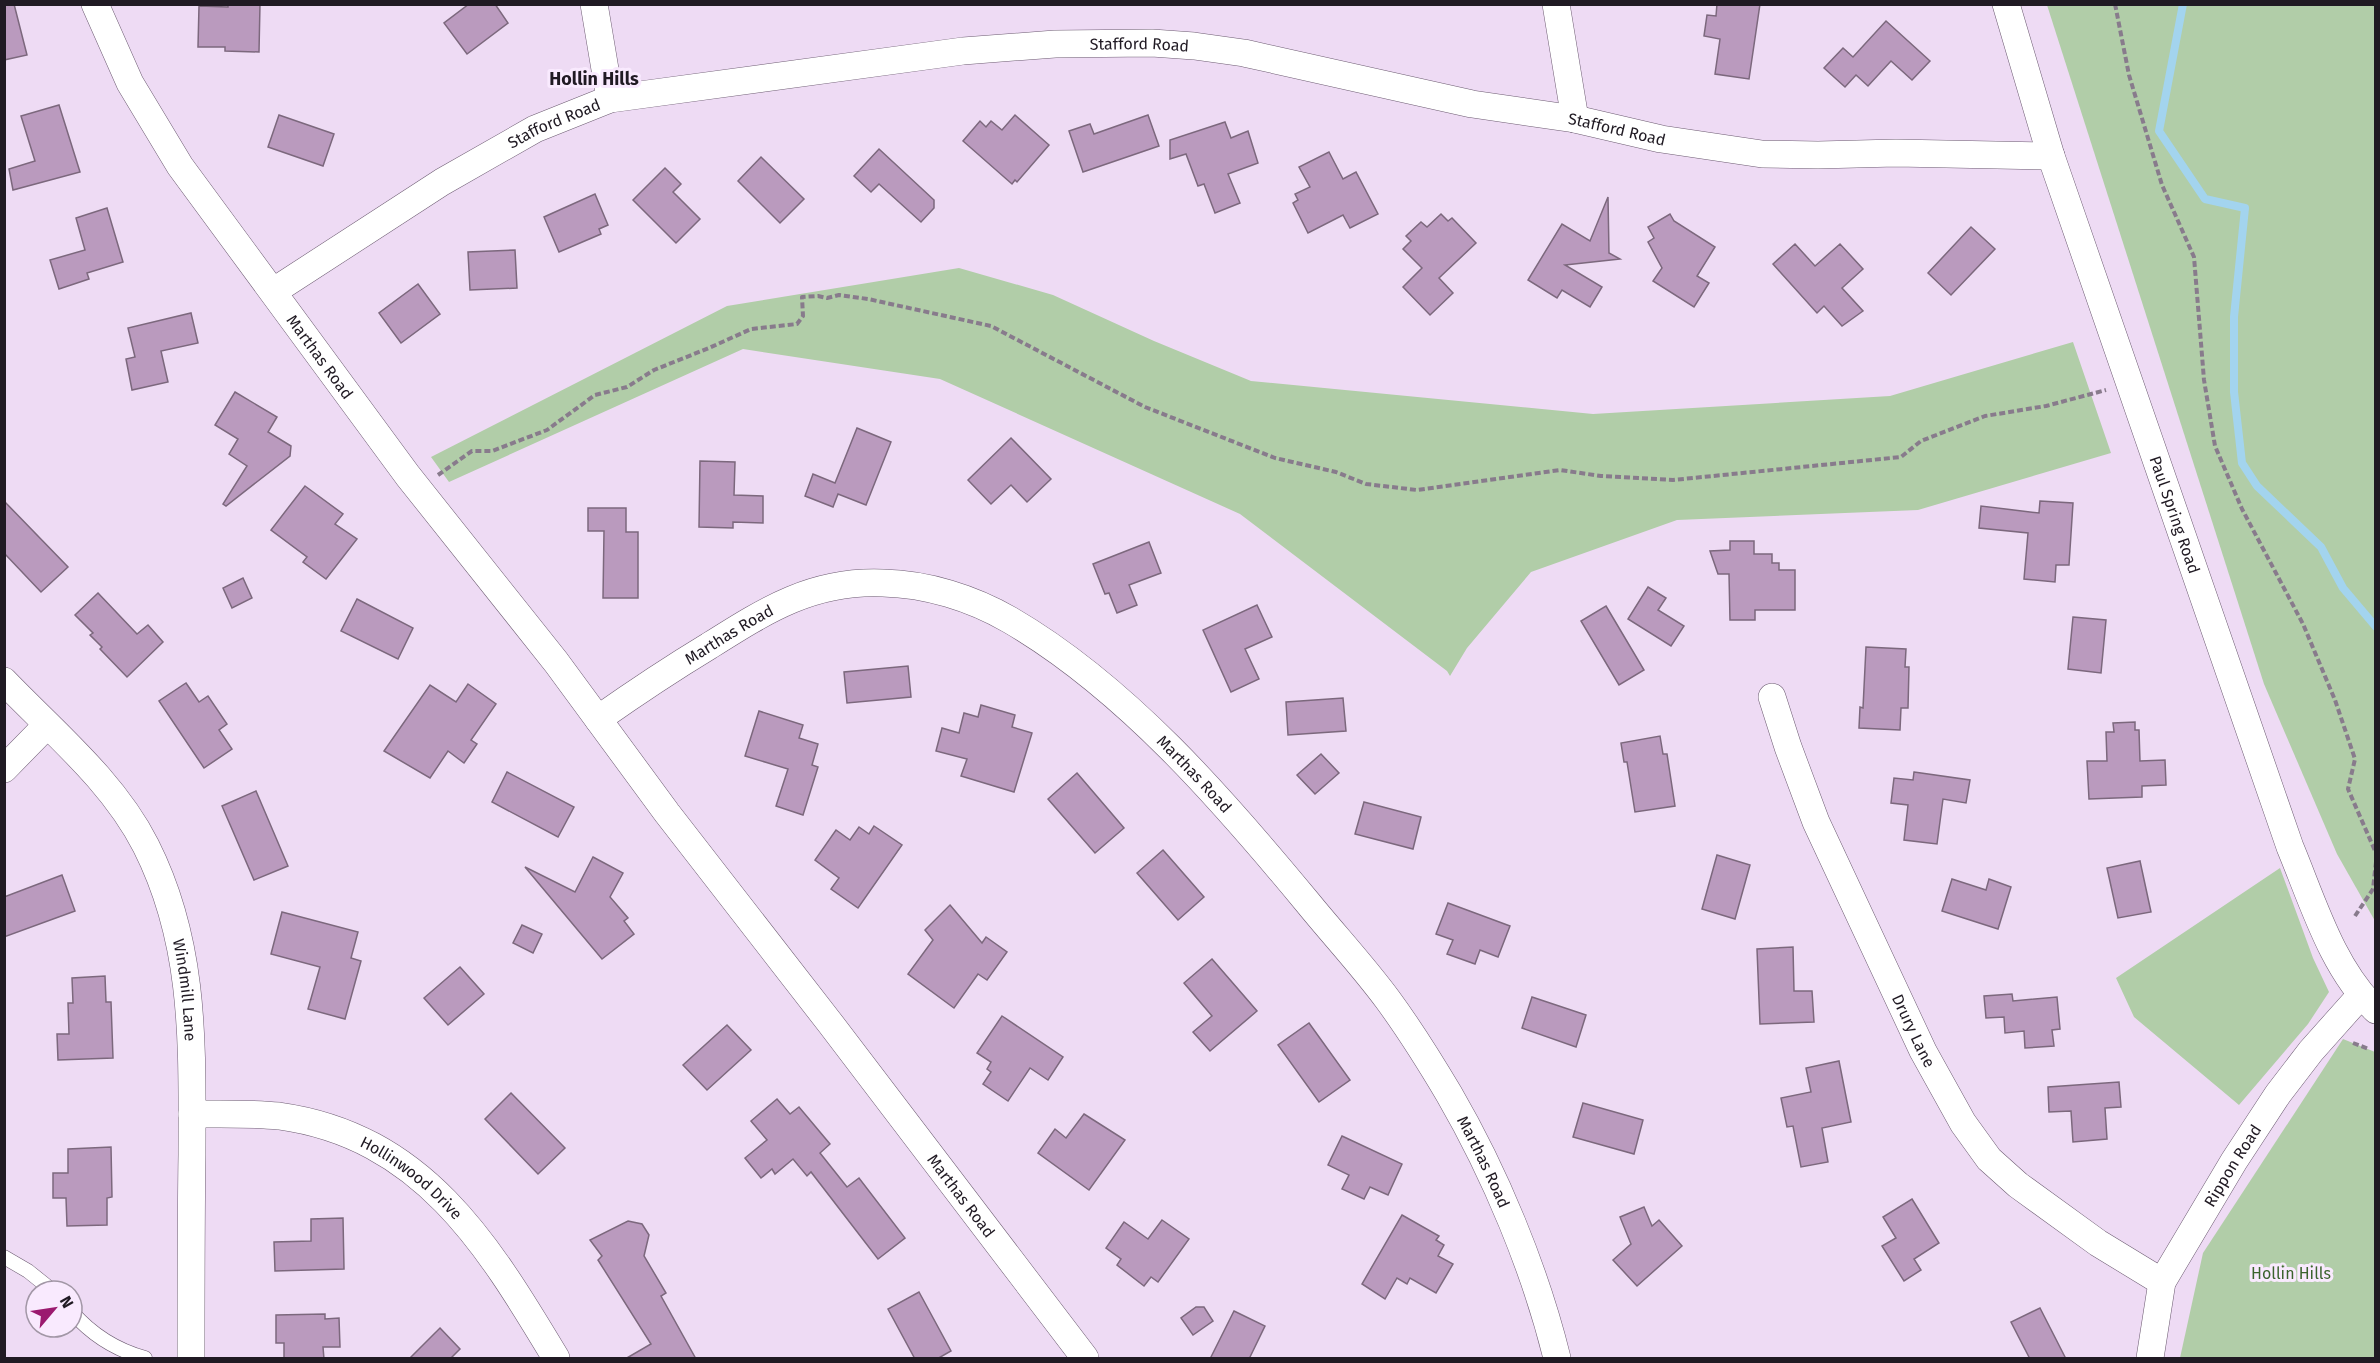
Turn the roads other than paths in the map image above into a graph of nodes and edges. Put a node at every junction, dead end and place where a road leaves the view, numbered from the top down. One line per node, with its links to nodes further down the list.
1 (95, 4): 8 (street, Marthas Road)
2 (594, 4): 5 (street)
3 (1556, 4): 6 (street)
4 (2006, 4): 7 (street, Paul Spring Road)
5 (610, 99): 6 (street, Stafford Road); 8 (street, Stafford Road)
6 (1575, 119): 7 (street, Stafford Road)
7 (2051, 156): 14 (street, Paul Spring Road)
8 (274, 291): 11 (street, Marthas Road)
9 (4, 681): 12 (street, Windmill Lane)
10 (1772, 697): 18 (street, Drury Lane)
11 (598, 719): 23 (street, Marthas Road); 24 (street, Marthas Road)
12 (47, 725): 13 (street); 15 (street, Windmill Lane)
13 (4, 769)
14 (2368, 1003): 18 (street, Rippon Road)
15 (192, 1114): 21 (street, Windmill Lane); 22 (street, Hollinwood Drive)
16 (4, 1257): 17 (lane)
17 (38, 1279)
18 (2162, 1282): 25 (street, Rippon Road)
19 (84, 1323): 20 (lane)
20 (145, 1359)
21 (190, 1359)
22 (556, 1359)
23 (1085, 1359)
24 (1557, 1359)
25 (2150, 1359)

